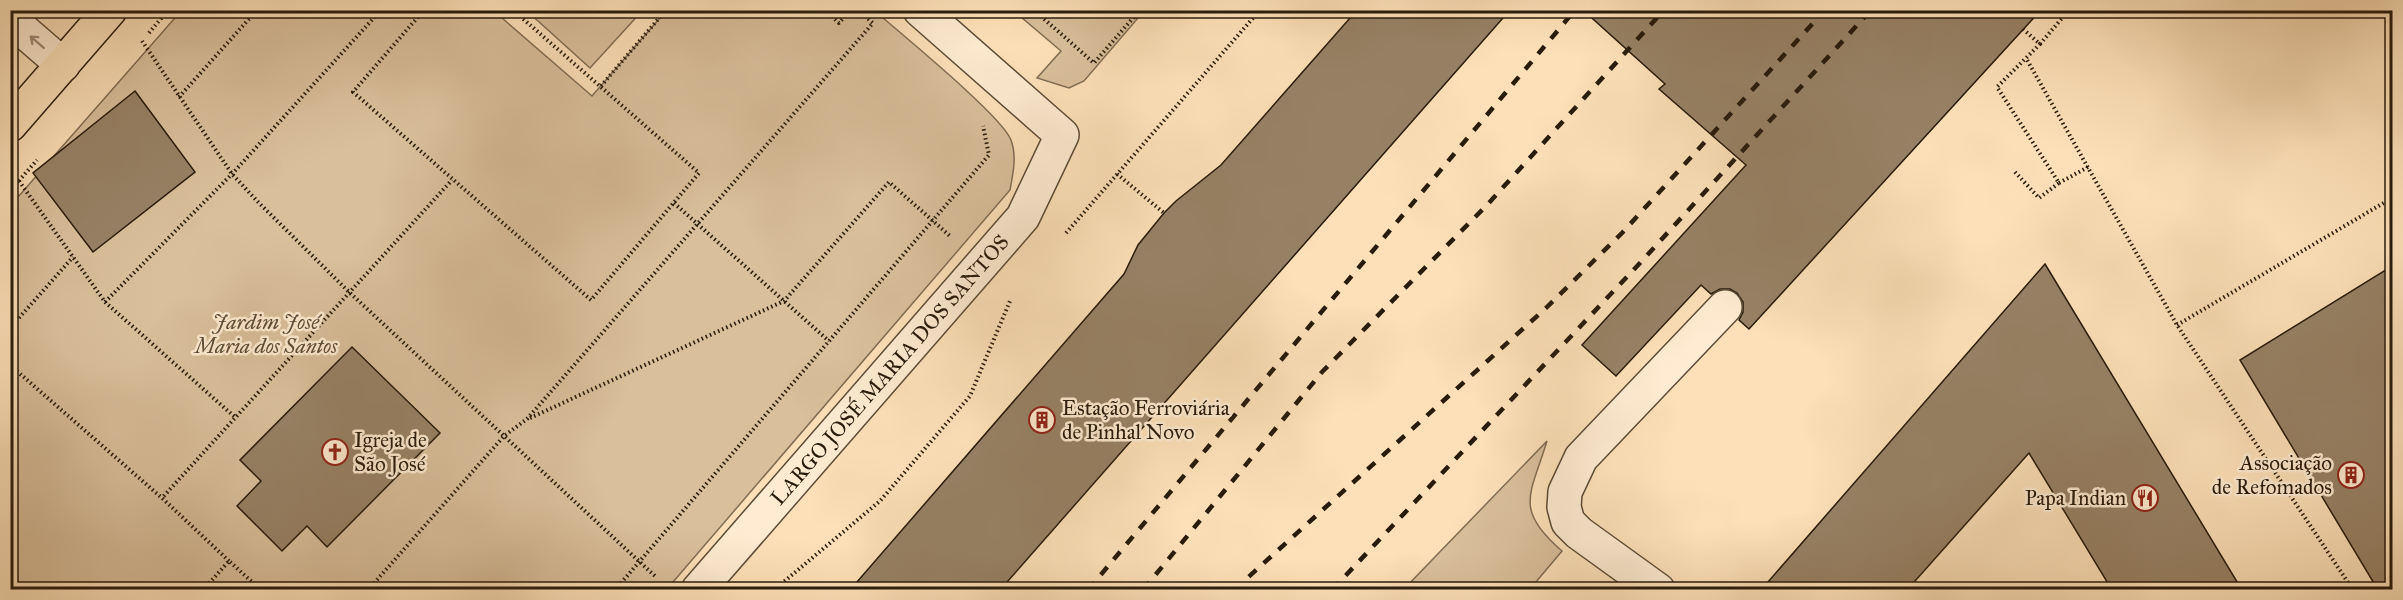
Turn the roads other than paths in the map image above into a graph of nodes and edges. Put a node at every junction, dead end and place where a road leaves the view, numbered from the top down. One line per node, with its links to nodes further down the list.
1 (110, 10): 4 (main road)
2 (920, 10): 7 (street, LARGO JOSÉ MARIA DOS SANTOS)
3 (10, 19): 4 (street, one-way to 3)
4 (63, 65): 5 (main road)
5 (10, 125)
6 (1725, 307): 8 (street)
7 (698, 590)
8 (1658, 590)

